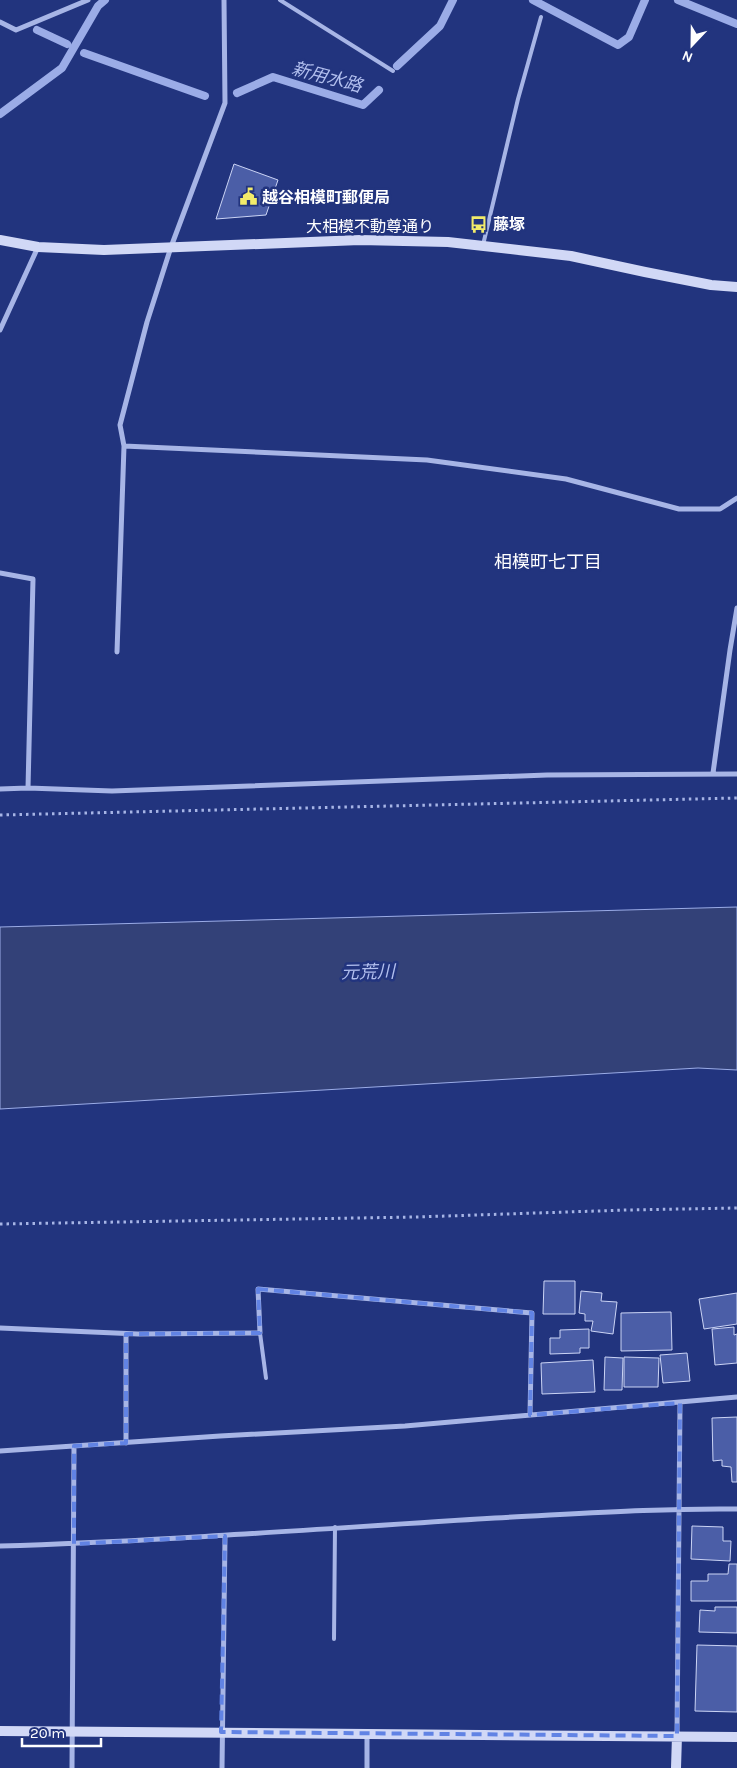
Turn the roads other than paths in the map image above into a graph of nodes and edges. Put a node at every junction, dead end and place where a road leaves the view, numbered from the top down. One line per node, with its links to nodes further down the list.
1 (88, 0): 5 (street)
2 (224, 0): 10 (street)
3 (280, 0): 6 (lane)
4 (541, 17): 8 (lane)
5 (0, 22)
6 (393, 71)
7 (0, 240): 9 (street, 大相模不動尊通り)
8 (483, 245): 10 (street, 大相模不動尊通り); 11 (street, 大相模不動尊通り)
9 (38, 247): 10 (street, 大相模不動尊通り); 12 (street)
10 (171, 247): 13 (street)
11 (737, 287)
12 (0, 330)
13 (124, 446): 14 (street); 17 (street)
14 (737, 498)
15 (0, 573): 20 (street)
16 (737, 608): 18 (street)
17 (118, 652)
18 (713, 773): 19 (street); 20 (street)
19 (737, 774)
20 (28, 788): 21 (street)
21 (0, 789)
22 (0, 1328): 24 (street)
23 (260, 1333): 24 (street); 25 (lane); 28 (street)
24 (126, 1334): 29 (street)
25 (266, 1378)
26 (737, 1397): 27 (street)
27 (680, 1403): 28 (street); 32 (street)
28 (530, 1415): 29 (street)
29 (126, 1443): 30 (street)
30 (74, 1446): 31 (street); 36 (street)
31 (0, 1451)
32 (679, 1508): 33 (street); 34 (street); 43 (street)
33 (737, 1509)
34 (335, 1528): 35 (street); 38 (lane)
35 (225, 1536): 36 (street); 41 (street)
36 (74, 1544): 37 (street); 40 (street)
37 (0, 1546)
38 (334, 1639)
39 (0, 1731): 40 (street)
40 (72, 1731): 41 (street); 45 (street)
41 (221, 1732): 42 (street); 46 (street)
42 (367, 1734): 43 (street); 47 (street)
43 (677, 1736): 44 (street); 48 (street)
44 (737, 1737)
45 (72, 1768)
46 (222, 1768)
47 (367, 1768)
48 (676, 1768)

